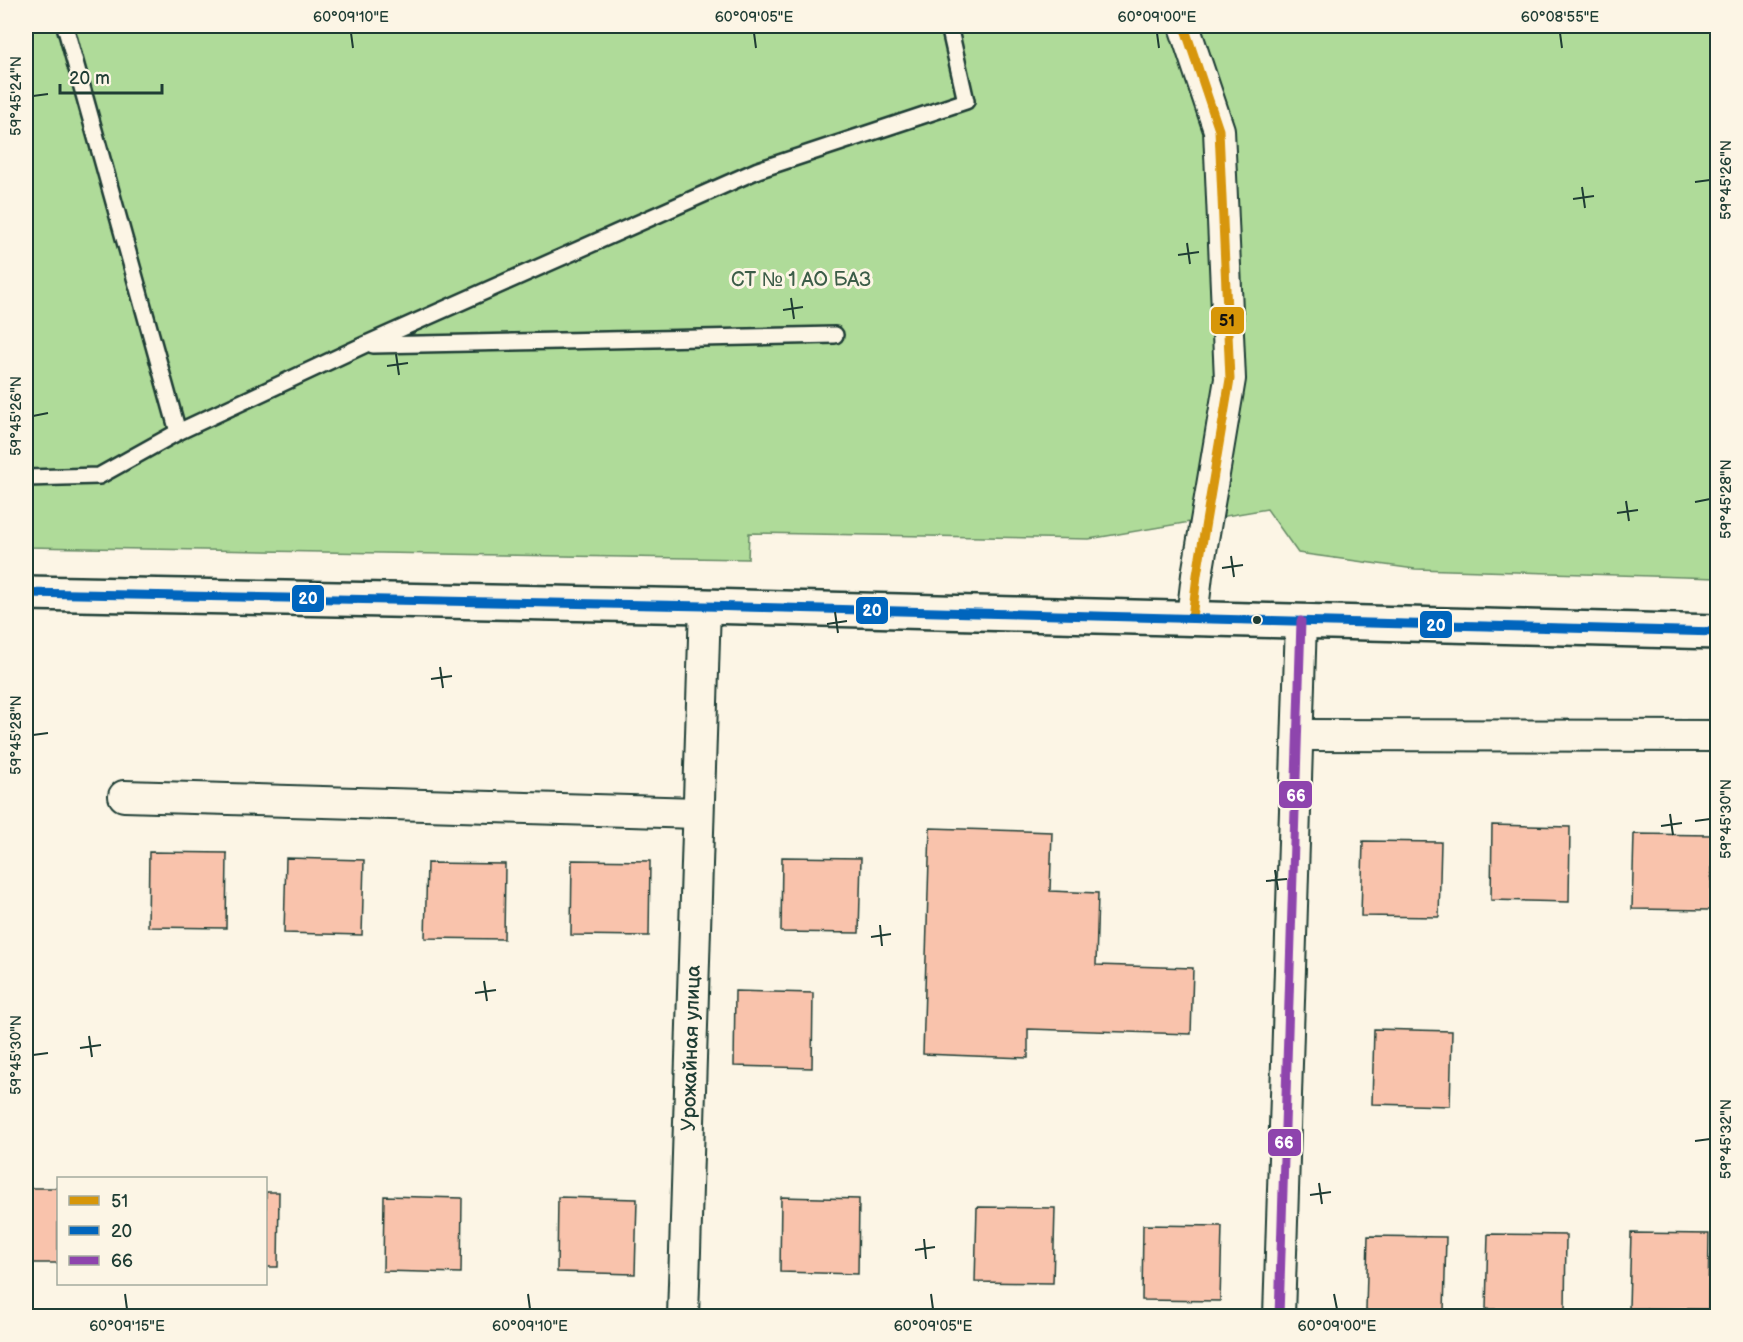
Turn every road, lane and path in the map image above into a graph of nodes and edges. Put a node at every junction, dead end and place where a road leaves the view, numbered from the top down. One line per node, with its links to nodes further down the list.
1 (65, 26): 6 (lane)
2 (949, 26): 5 (lane)
3 (1184, 26): 10 (street)
4 (836, 335): 5 (lane)
5 (364, 345): 6 (lane)
6 (178, 432): 7 (lane)
7 (26, 478)
8 (26, 593): 9 (main road)
9 (705, 606): 10 (main road); 16 (street, Урожайная улица)
10 (1192, 618): 11 (main road)
11 (1301, 621): 12 (main road); 13 (street)
12 (1718, 632)
13 (1298, 735): 14 (street); 18 (street)
14 (1718, 736)
15 (124, 796): 16 (street)
16 (698, 813): 17 (street, Урожайная улица)
17 (683, 1317)
18 (1279, 1317)

